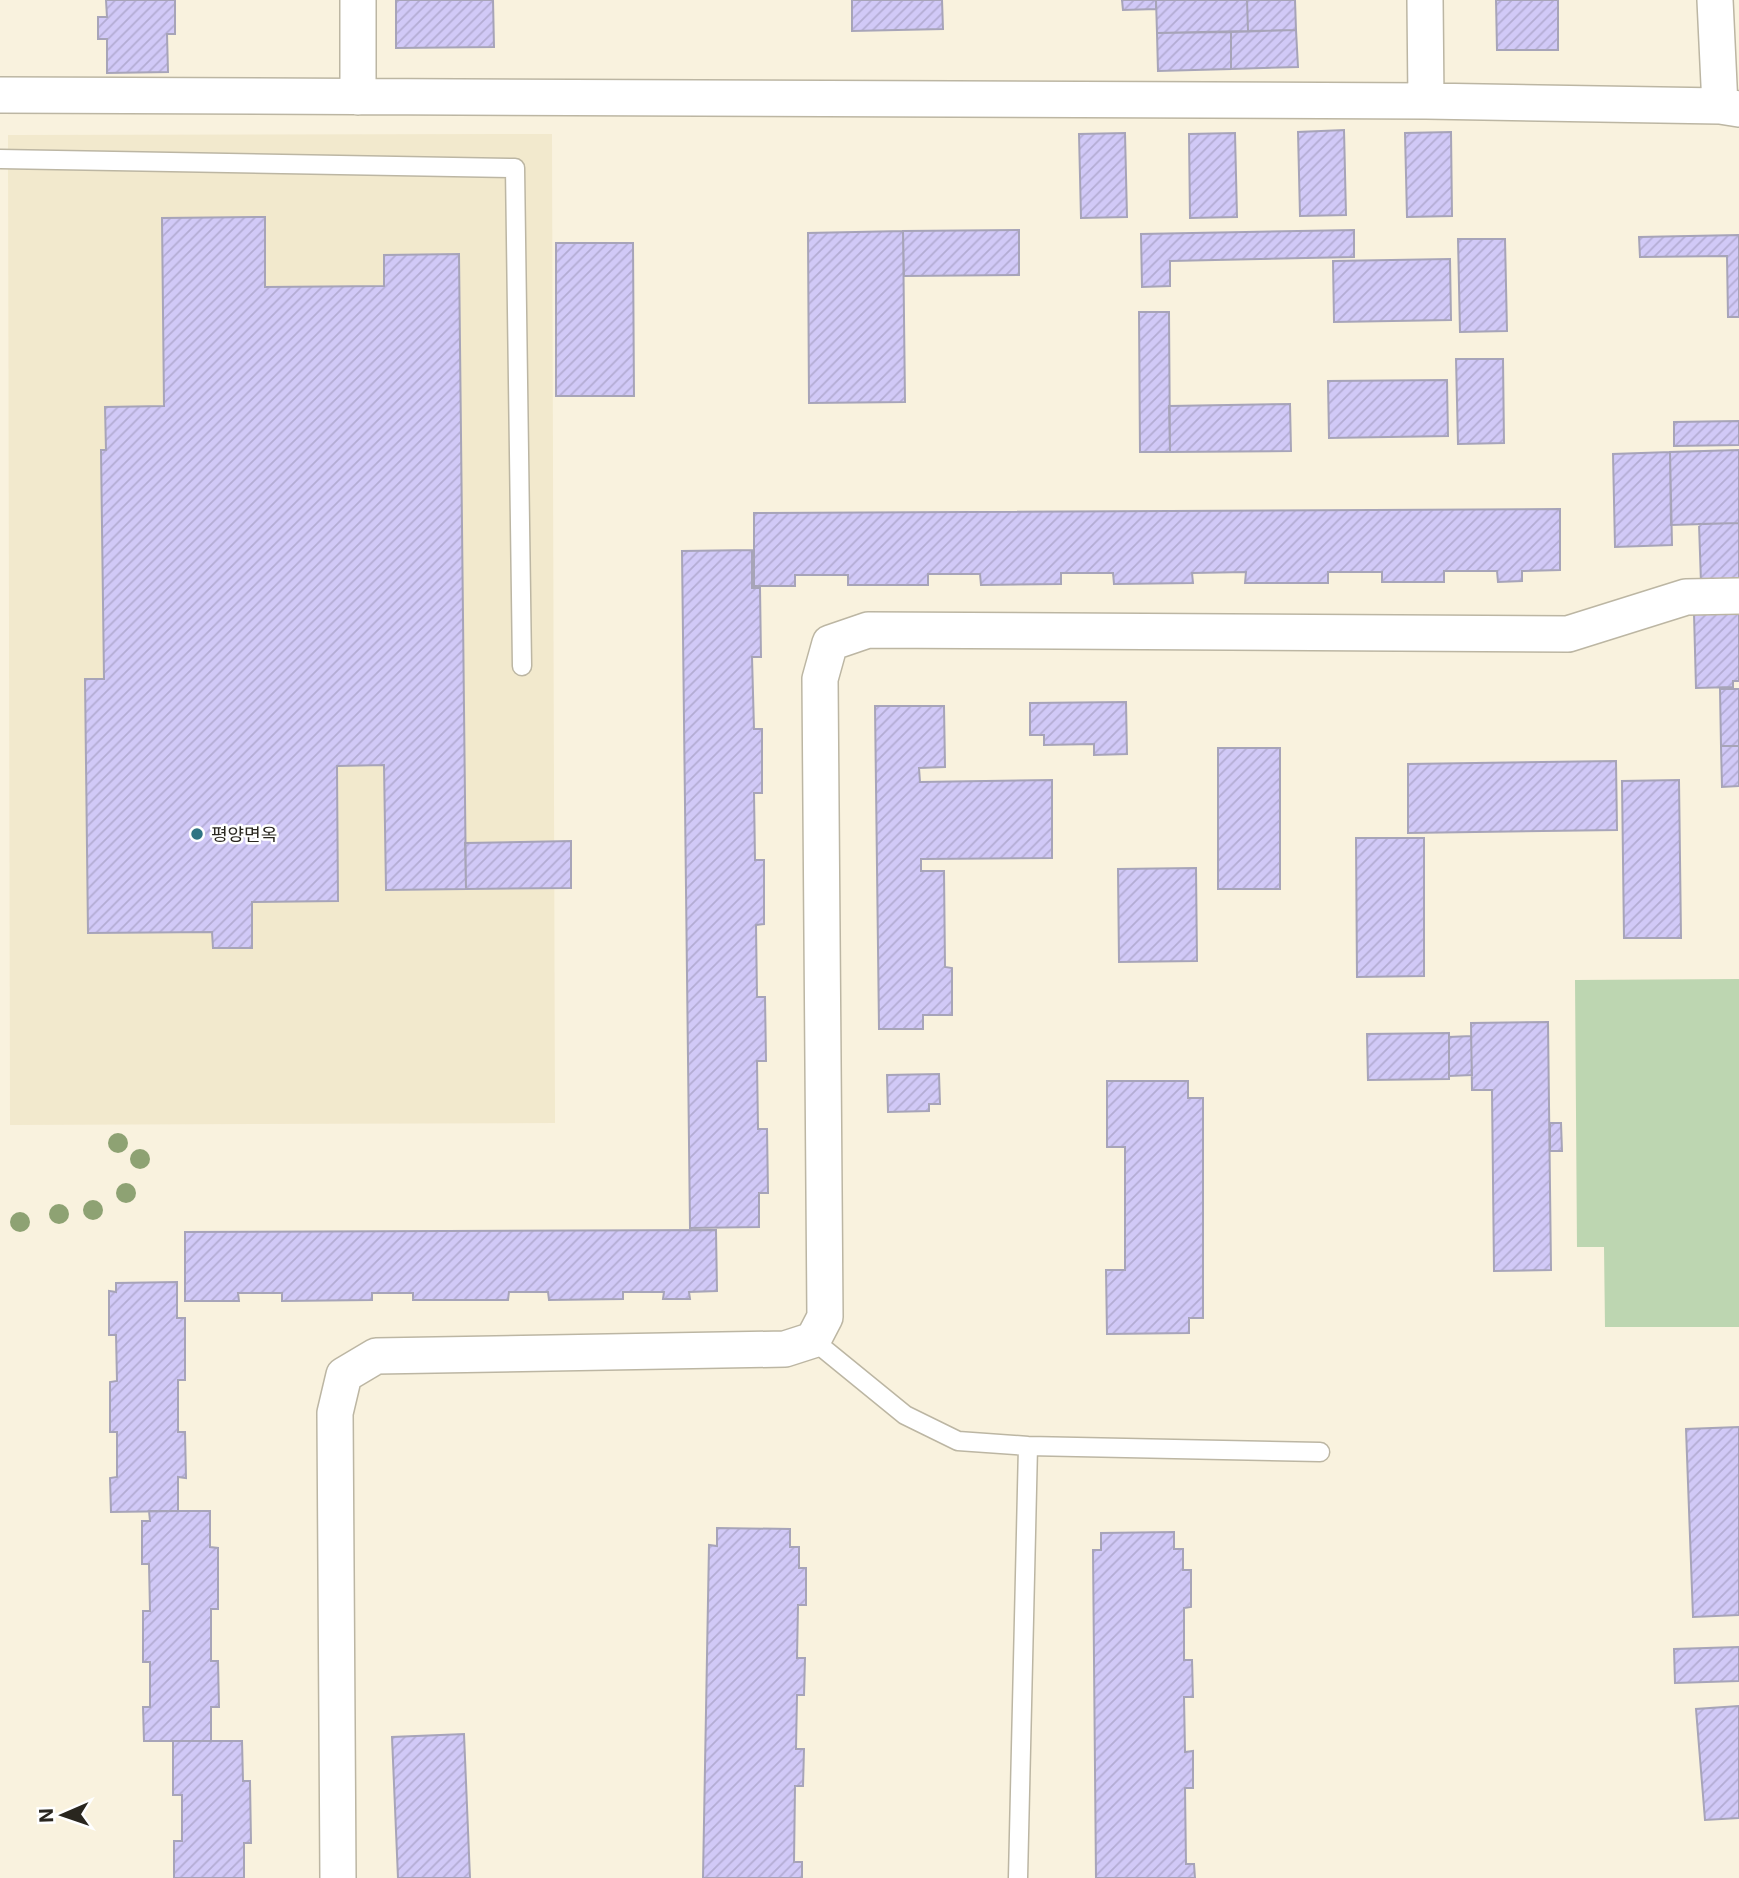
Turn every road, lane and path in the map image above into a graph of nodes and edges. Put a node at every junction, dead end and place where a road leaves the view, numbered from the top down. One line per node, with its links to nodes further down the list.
1 (358, 0): 5 (street)
2 (1426, 0): 6 (street)
3 (1715, 0): 7 (street)
4 (0, 95): 5 (street)
5 (358, 97): 6 (street)
6 (1426, 101): 7 (street)
7 (1730, 108)
8 (0, 159): 10 (lane)
9 (1739, 597): 11 (street)
10 (522, 666)
11 (813, 1340): 12 (lane); 14 (street)
12 (1028, 1446): 13 (lane); 15 (lane)
13 (1320, 1452)
14 (338, 1878)
15 (1018, 1878)

